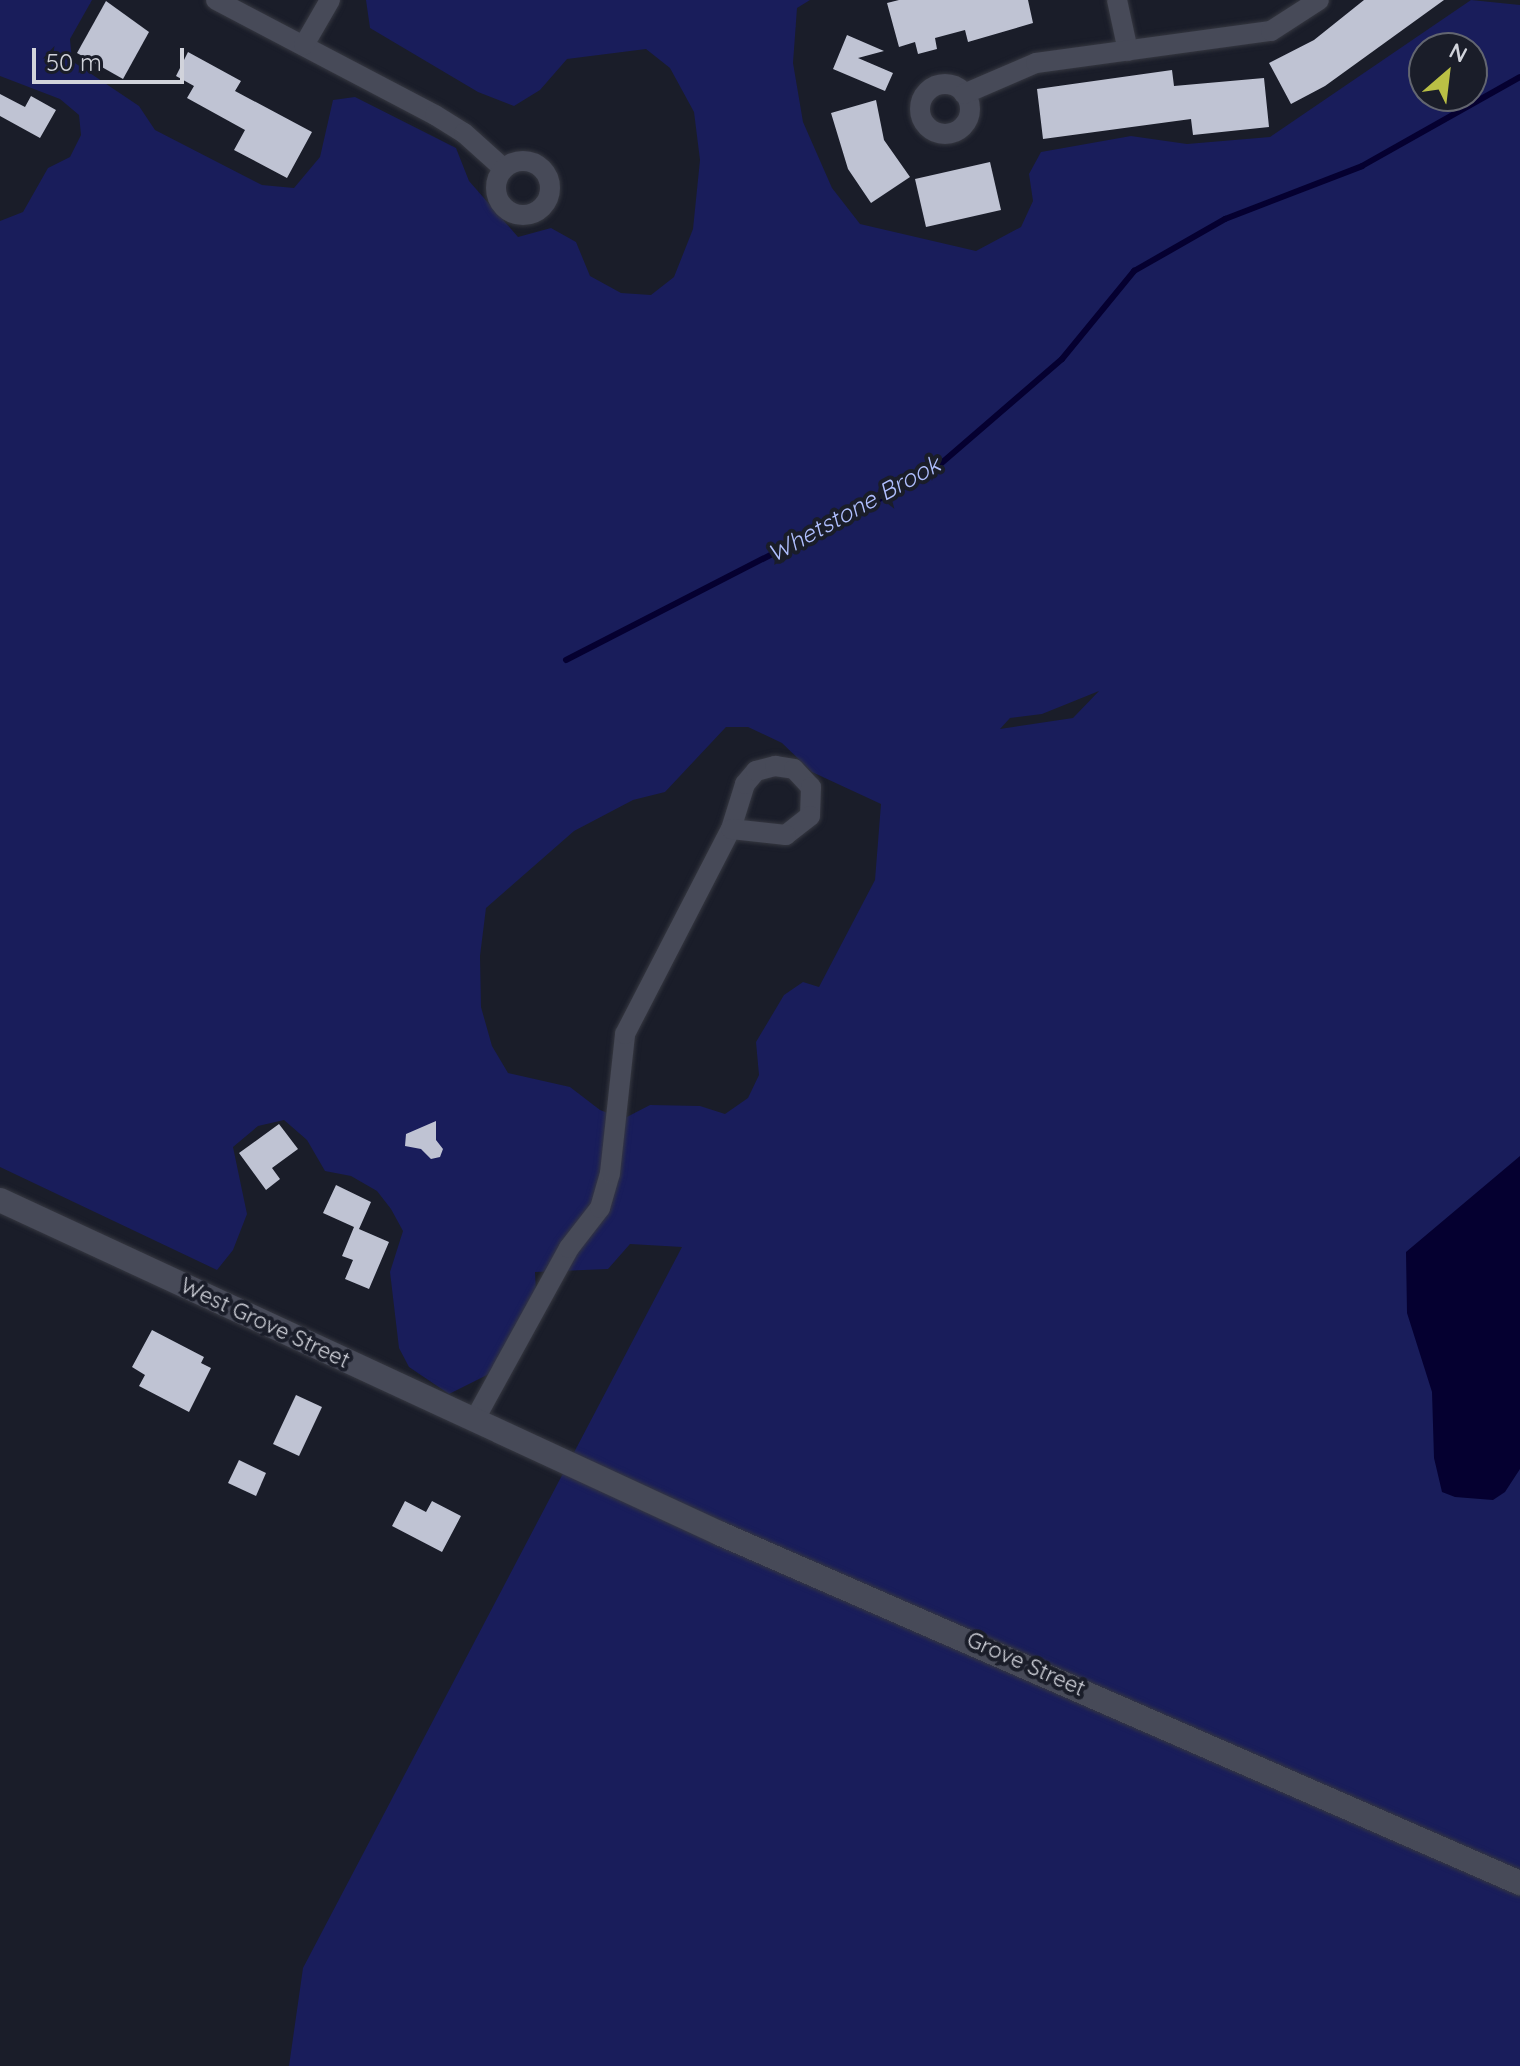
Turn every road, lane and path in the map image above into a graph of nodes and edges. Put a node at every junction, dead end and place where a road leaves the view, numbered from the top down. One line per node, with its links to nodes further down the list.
1 (216, 0): 5 (street)
2 (330, 0): 5 (street)
3 (1117, 0): 6 (street)
4 (1319, 0): 6 (street)
5 (304, 45): 8 (street)
6 (1128, 51): 7 (street)
7 (964, 94)
8 (503, 168)
9 (731, 829): 11 (street)
10 (0, 1200): 11 (main road, West Grove Street)
11 (475, 1419): 12 (main road, West Grove Street)
12 (532, 1445): 13 (main road, Grove Street)
13 (1520, 1883)

